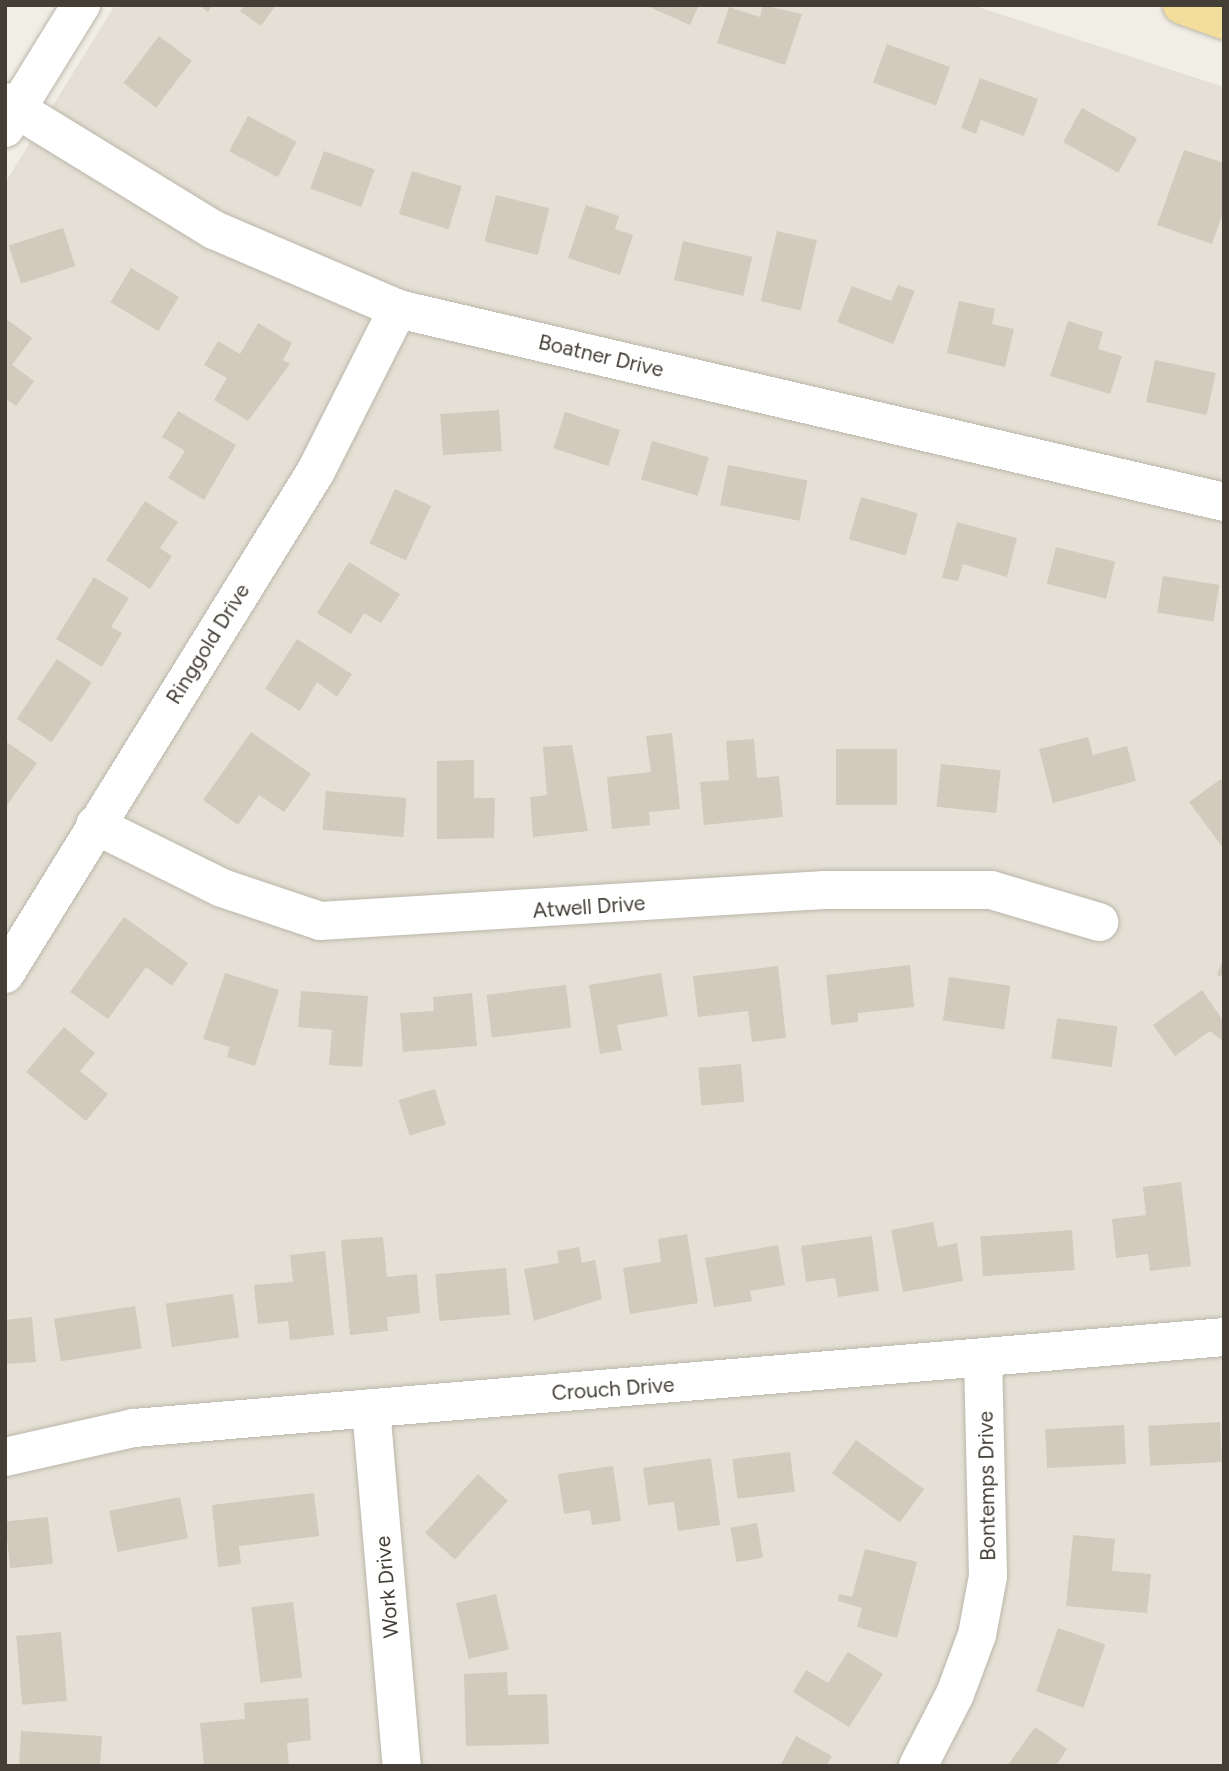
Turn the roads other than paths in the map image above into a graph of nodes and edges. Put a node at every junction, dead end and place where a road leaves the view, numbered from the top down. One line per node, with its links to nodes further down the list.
1 (81, 5): 4 (street)
2 (1182, 5): 3 (main road)
3 (1224, 20)
4 (8, 115): 5 (street, Boatner Drive)
5 (398, 309): 6 (street, Boatner Drive); 7 (street, Ringgold Drive)
6 (1224, 502)
7 (95, 825): 8 (street, Atwell Drive); 9 (street, Ringgold Drive)
8 (1099, 922)
9 (5, 974)
10 (1224, 1337): 11 (street, Crouch Drive)
11 (983, 1360): 12 (street, Crouch Drive); 15 (street, Bontemps Drive)
12 (372, 1408): 13 (street, Crouch Drive); 14 (street, Work Drive)
13 (5, 1457)
14 (402, 1766)
15 (918, 1766)

